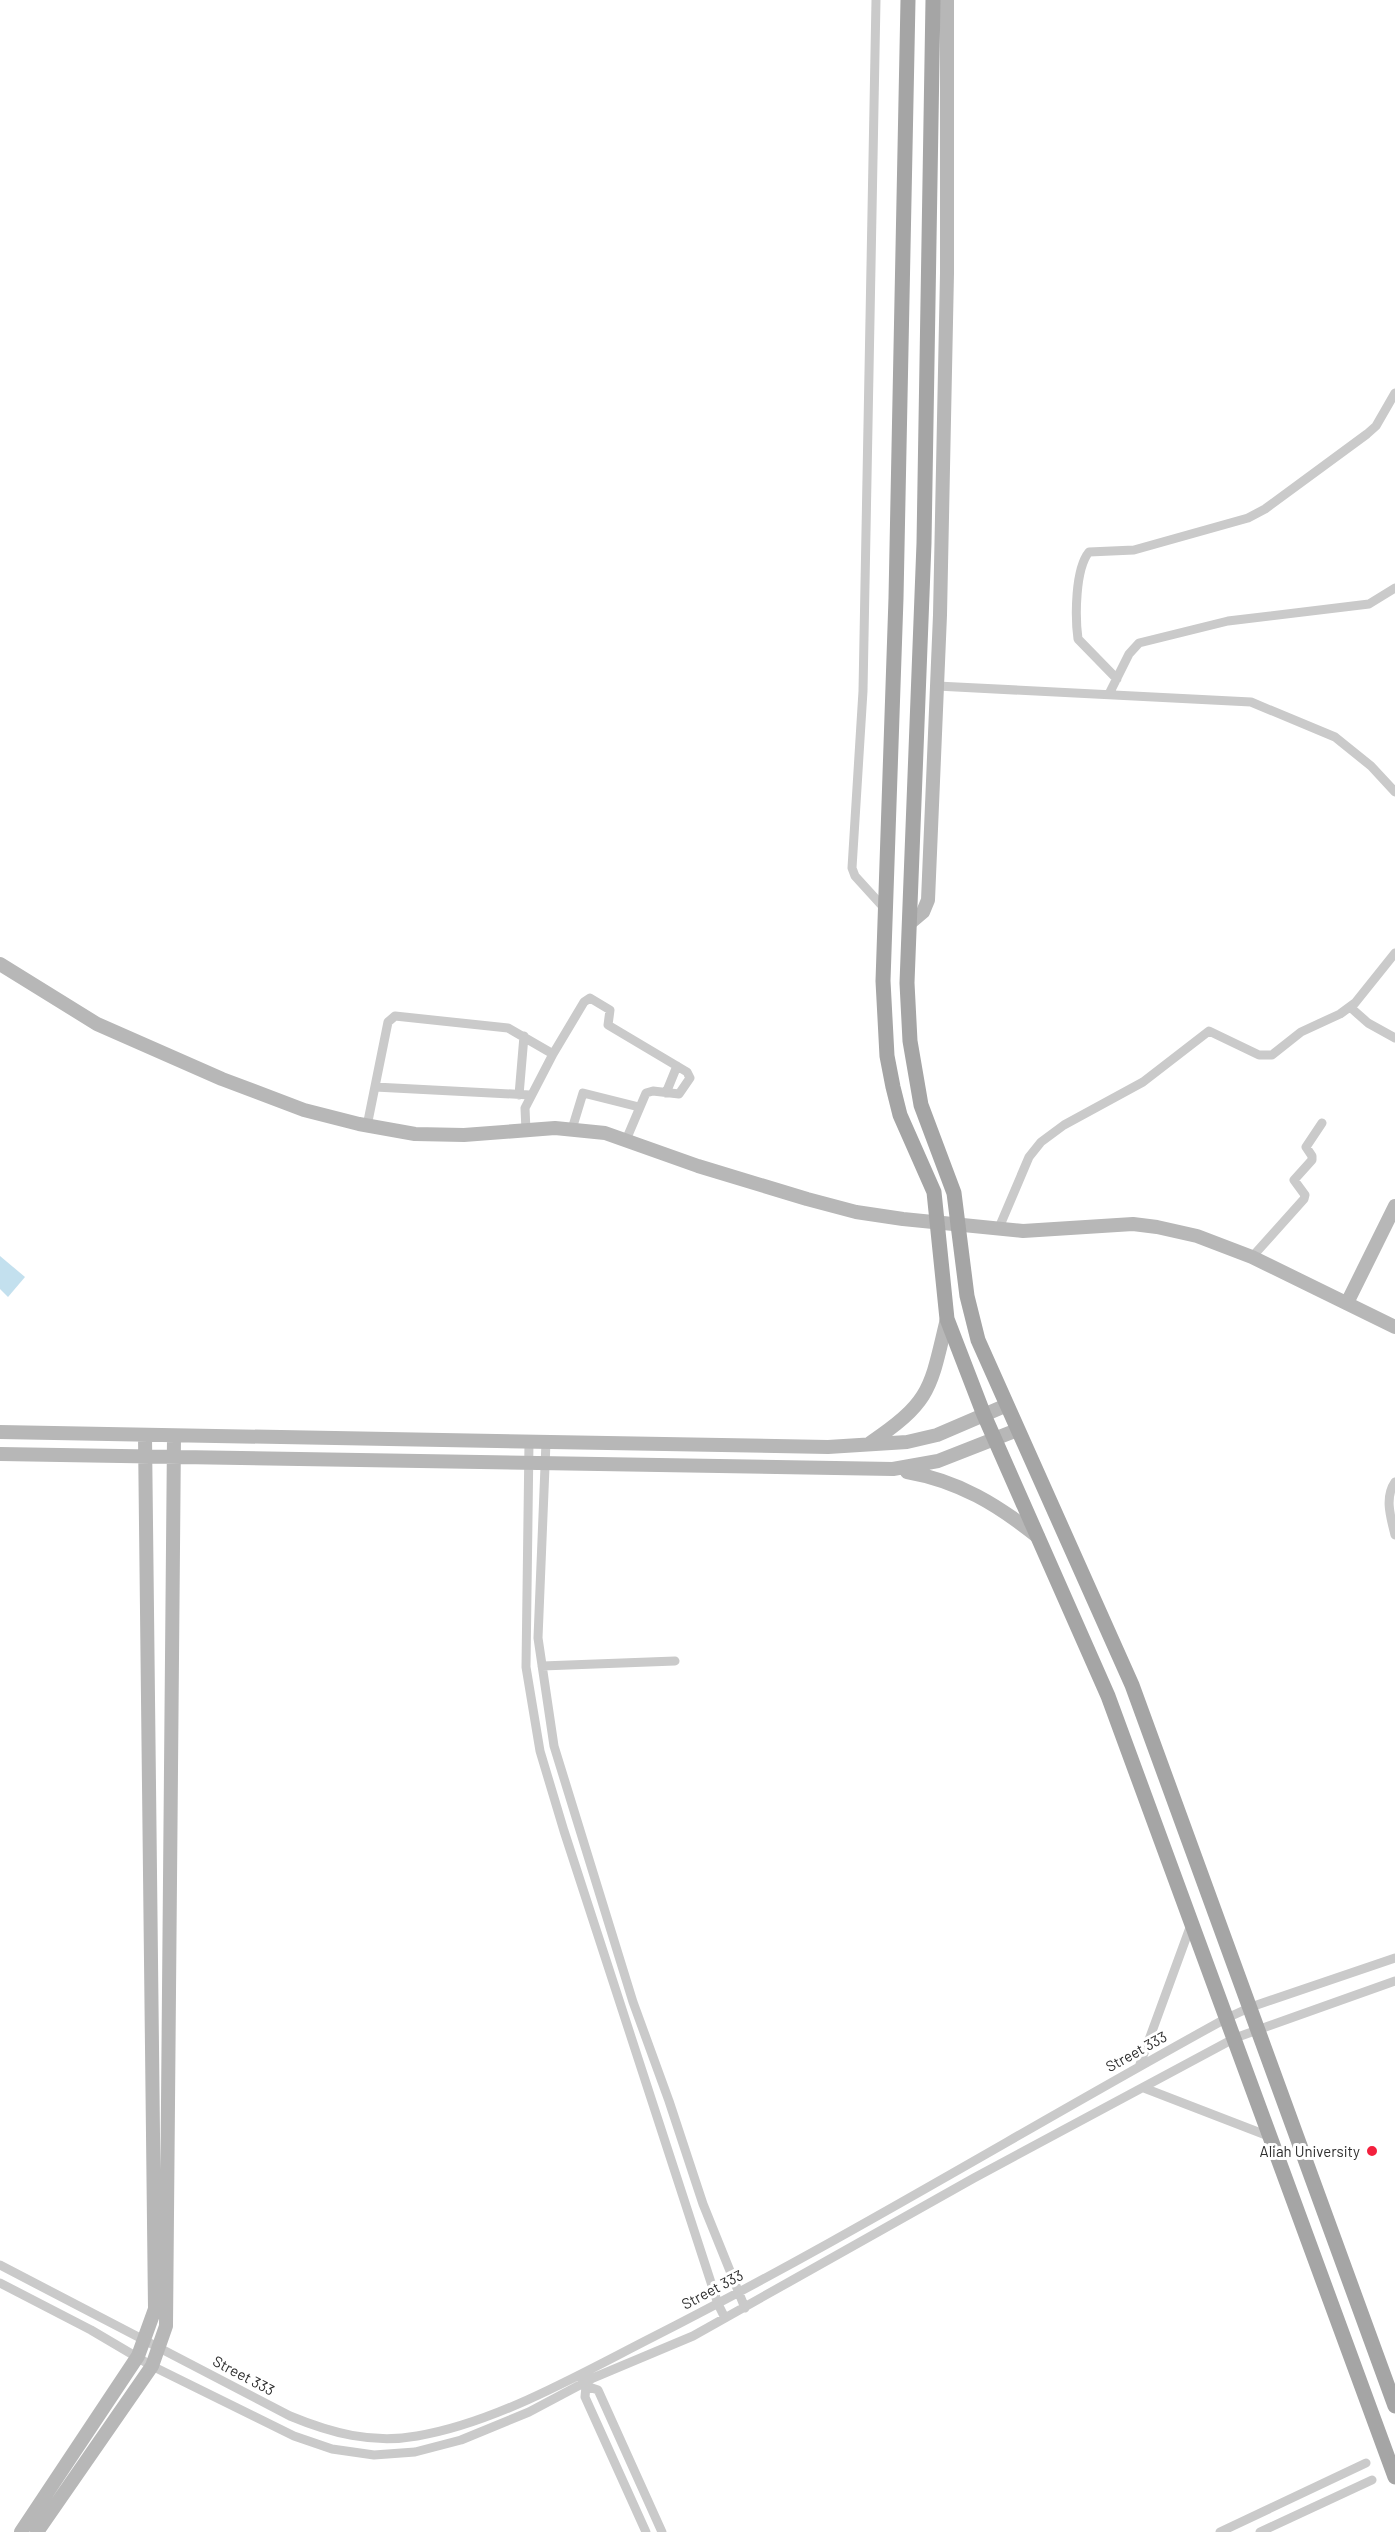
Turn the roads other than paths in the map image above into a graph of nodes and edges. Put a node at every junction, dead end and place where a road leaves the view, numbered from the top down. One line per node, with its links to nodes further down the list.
1 (876, 0): 11 (street)
2 (908, 0): 11 (main road)
3 (933, 0): 12 (main road)
4 (947, 0): 8 (street)
5 (1395, 393): 7 (street)
6 (1395, 588): 7 (street)
7 (1117, 679): 9 (street)
8 (937, 686): 9 (street); 12 (street)
9 (1109, 694): 10 (street)
10 (1395, 792)
11 (885, 910): 31 (main road)
12 (910, 923): 32 (main road)
13 (1395, 953): 15 (street)
14 (0, 964): 26 (street)
15 (1350, 1007): 17 (street); 33 (street)
16 (524, 1036): 18 (street); 20 (street); 22 (street)
17 (1395, 1038)
18 (553, 1054): 19 (street); 23 (street)
19 (677, 1066): 21 (street); 21 (street)
20 (375, 1087): 22 (street); 26 (street)
21 (666, 1093): 24 (street)
22 (519, 1095): 23 (street)
23 (530, 1095): 28 (street)
24 (639, 1107): 27 (street); 29 (street)
25 (1322, 1123): 34 (street)
26 (367, 1126): 28 (street)
27 (572, 1129): 28 (street); 29 (street)
28 (526, 1131)
29 (626, 1140): 31 (street)
30 (1395, 1206): 35 (street)
31 (938, 1221): 32 (street); 36 (main road)
32 (958, 1223): 33 (street); 38 (main road)
33 (998, 1230): 34 (street)
34 (1252, 1257): 35 (street)
35 (1347, 1303): 37 (street)
36 (947, 1319): 39 (main road); 47 (street)
37 (1395, 1327)
38 (1007, 1405): 39 (street); 40 (main road)
39 (984, 1415): 44 (main road); 47 (street)
40 (1017, 1430): 44 (street); 62 (main road)
41 (0, 1432): 42 (street)
42 (145, 1436): 43 (street); 49 (street)
43 (174, 1436): 45 (street); 50 (street)
44 (994, 1438): 53 (street); 56 (main road)
45 (529, 1442): 46 (street); 51 (street)
46 (546, 1442): 47 (street); 52 (street)
47 (870, 1443)
48 (0, 1454): 49 (street)
49 (146, 1456): 50 (street); 75 (street)
50 (175, 1457): 51 (street); 76 (street)
51 (530, 1463): 52 (street); 72 (street)
52 (547, 1463): 53 (street); 58 (street)
53 (893, 1469): 56 (street)
54 (1395, 1482): 55 (street)
55 (1395, 1535)
56 (1040, 1539): 59 (main road)
57 (675, 1661): 58 (street)
58 (542, 1666): 71 (street)
59 (1192, 1922): 63 (main road); 66 (street)
60 (1395, 1958): 62 (street, Street 333)
61 (1395, 1982): 64 (street, Street 333)
62 (1251, 2007): 63 (street, Street 333); 64 (main road)
63 (1227, 2018): 65 (main road); 66 (street, Street 333)
64 (1258, 2028): 65 (street, Street 333); 80 (main road)
65 (1235, 2038): 67 (street, Street 333); 68 (main road)
66 (1139, 2067): 71 (street, Street 333)
67 (1144, 2088): 68 (street); 73 (street, Street 333)
68 (1270, 2137): 82 (main road)
69 (0, 2265): 75 (street)
70 (0, 2283): 77 (street)
71 (739, 2292): 72 (street, Street 333); 73 (street)
72 (718, 2304): 74 (street); 79 (street, Street 333)
73 (745, 2308): 74 (street, Street 333)
74 (725, 2318): 79 (street, Street 333)
75 (146, 2341): 76 (street, Street 333); 77 (street)
76 (160, 2348): 78 (street); 79 (street, Street 333)
77 (138, 2356): 78 (street, Street 333); 84 (street)
78 (152, 2366): 79 (street, Street 333); 85 (street)
79 (583, 2381): 86 (street); 87 (street)
80 (1395, 2406)
81 (1366, 2463): 88 (street)
82 (1395, 2477)
83 (1372, 2480): 89 (street)
84 (21, 2532)
85 (37, 2532)
86 (646, 2532)
87 (662, 2532)
88 (1220, 2532)
89 (1260, 2532)

